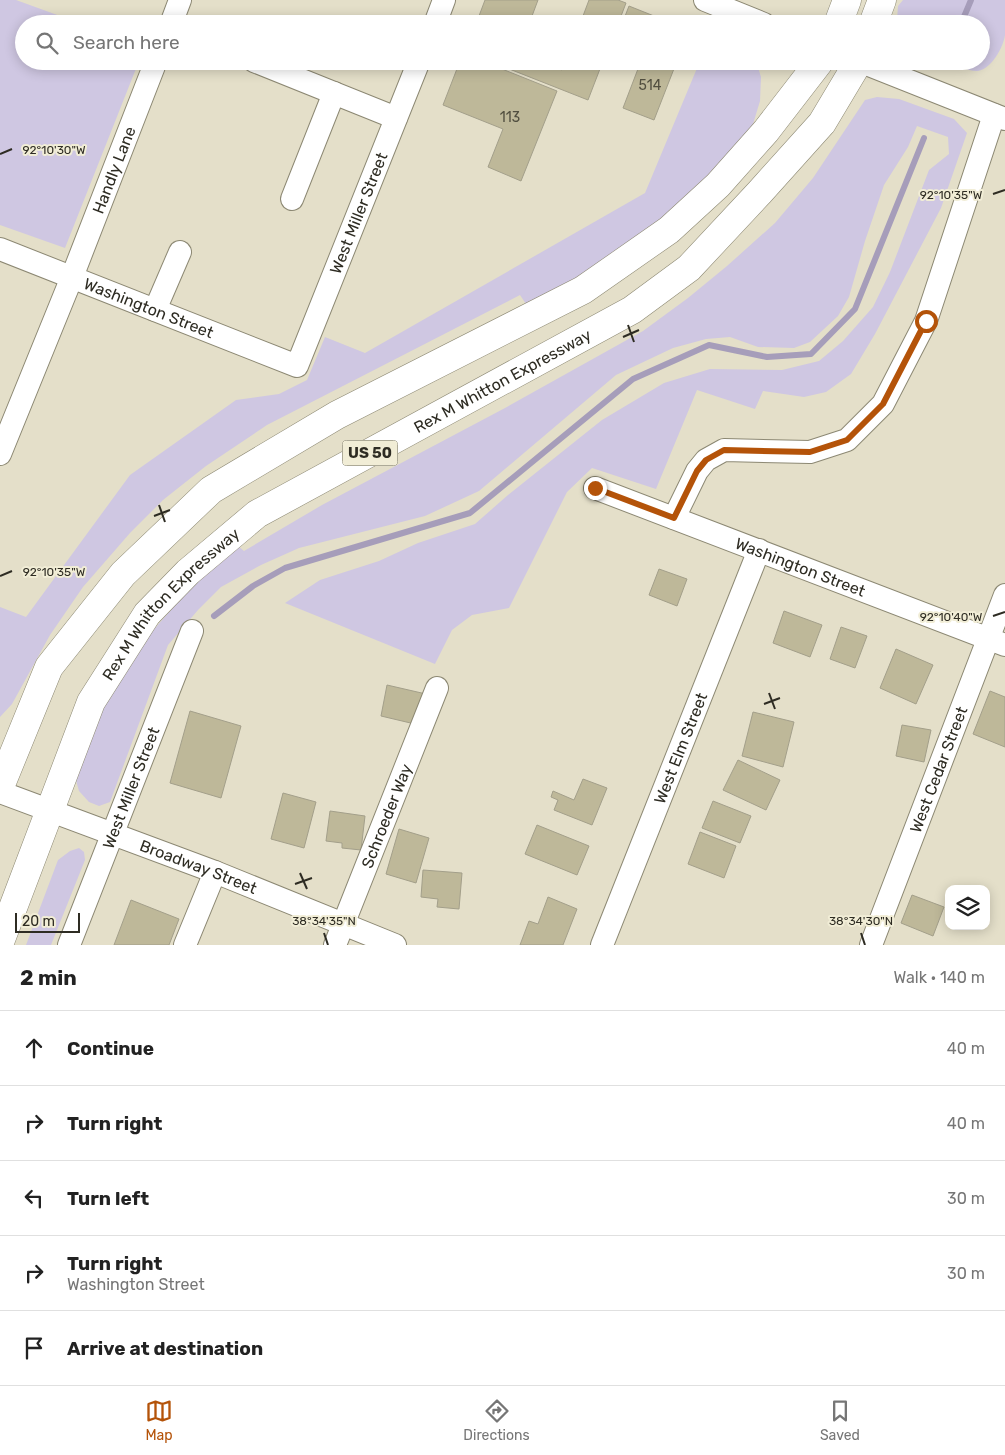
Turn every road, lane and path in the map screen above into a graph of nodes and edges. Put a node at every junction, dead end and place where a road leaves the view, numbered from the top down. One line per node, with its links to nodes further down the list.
1 (180, 0): 6 (street)
2 (444, 0): 7 (street)
3 (847, 0): 9 (highway)
4 (882, 0): 10 (highway)
5 (713, 2): 8 (street)
6 (174, 15)
7 (438, 15)
8 (743, 15)
9 (841, 15)
10 (876, 15)
11 (152, 70): 23 (street, Handly Lane)
12 (276, 70): 17 (street)
13 (416, 70): 19 (street, West Miller Street)
14 (813, 70): 34 (highway)
15 (854, 70): 36 (highway, Rex M Whitton Expressway / US 50)
16 (882, 70): 18 (street)
17 (334, 93): 19 (street); 20 (street)
18 (999, 117): 28 (street)
19 (396, 118): 25 (street, West Miller Street)
20 (292, 199)
21 (0, 249): 23 (street, Washington Street)
22 (180, 252): 24 (street)
23 (72, 277): 24 (street, Washington Street); 26 (street, Handly Lane)
24 (155, 310): 25 (street, Washington Street)
25 (297, 366)
26 (0, 454)
27 (595, 488): 28 (street, Washington Street)
28 (674, 518): 29 (street, Washington Street)
29 (759, 550): 32 (street, Washington Street); 45 (street, West Elm Street)
30 (1005, 595): 32 (street, West Cedar Street)
31 (192, 631): 37 (street, West Miller Street)
32 (996, 642): 46 (street, West Cedar Street)
33 (437, 688): 39 (street, Schroeder Way)
34 (0, 787)
35 (0, 792): 36 (street, Broadway Street)
36 (50, 810): 37 (street, Broadway Street); 40 (highway, Rex M Whitton Expressway / US 50)
37 (113, 833): 38 (street, Broadway Street); 41 (street, West Miller Street)
38 (215, 872): 39 (street, Broadway Street); 42 (street)
39 (344, 924): 43 (street, Schroeder Way); 44 (street, Broadway Street)
40 (0, 942)
41 (70, 945)
42 (185, 945)
43 (335, 945)
44 (395, 945)
45 (602, 945)
46 (871, 945)

